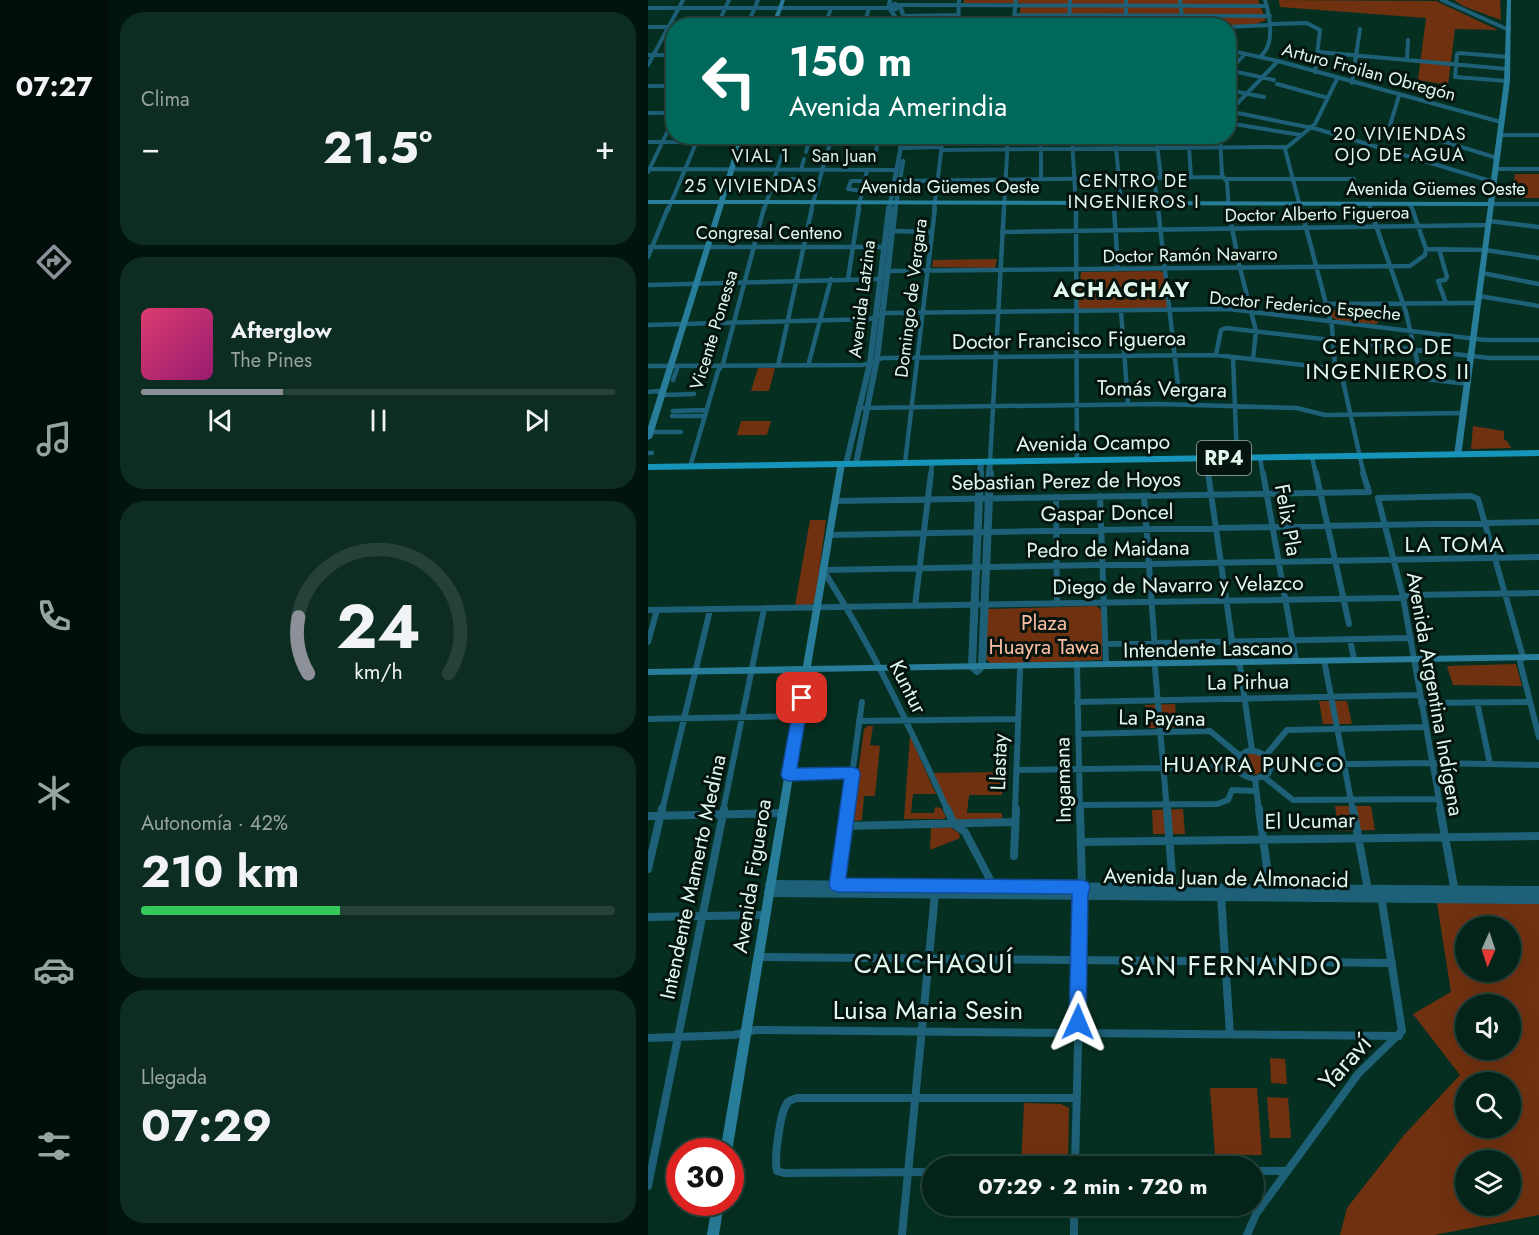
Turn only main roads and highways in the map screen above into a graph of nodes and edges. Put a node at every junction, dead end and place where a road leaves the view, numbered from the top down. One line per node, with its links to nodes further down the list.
1 (785, 0): 3 (main road)
2 (1509, 0): 7 (main road)
3 (778, 18)
4 (738, 144): 6 (main road)
5 (648, 202): 6 (main road, Avenida Güemes Oeste)
6 (720, 202): 7 (main road, Avenida Güemes Oeste); 8 (main road)
7 (1491, 204): 12 (main road)
8 (660, 393): 9 (main road); 10 (main road)
9 (648, 422)
10 (649, 434)
11 (1539, 453): 12 (main road, Avenida Ocampo / RP4)
12 (1458, 454): 13 (main road, Avenida Ocampo / RP4)
13 (848, 464): 14 (main road, Avenida Ocampo / RP4); 23 (main road, Avenida Figueroa)
14 (648, 467)
15 (1539, 657): 16 (main road, Intendente Lascano)
16 (1521, 659): 17 (main road, Intendente Lascano); 18 (main road, Intendente Lascano)
17 (1414, 661): 19 (main road, Intendente Lascano); 19 (main road, Intendente Lascano)
18 (1539, 661)
19 (1238, 664): 20 (main road, Intendente Lascano)
20 (1155, 665): 21 (main road, Intendente Lascano); 21 (main road, Intendente Lascano)
21 (1077, 667): 22 (main road, Intendente Lascano); 22 (main road, Intendente Lascano)
22 (977, 668): 23 (main road, Intendente Lascano)
23 (807, 671): 25 (main road, Intendente Lascano); 27 (main road, Avenida Figueroa)
24 (648, 672): 25 (main road)
25 (695, 673): 26 (main road)
26 (648, 677)
27 (728, 1138)
28 (716, 1216): 29 (main road)
29 (712, 1235)

